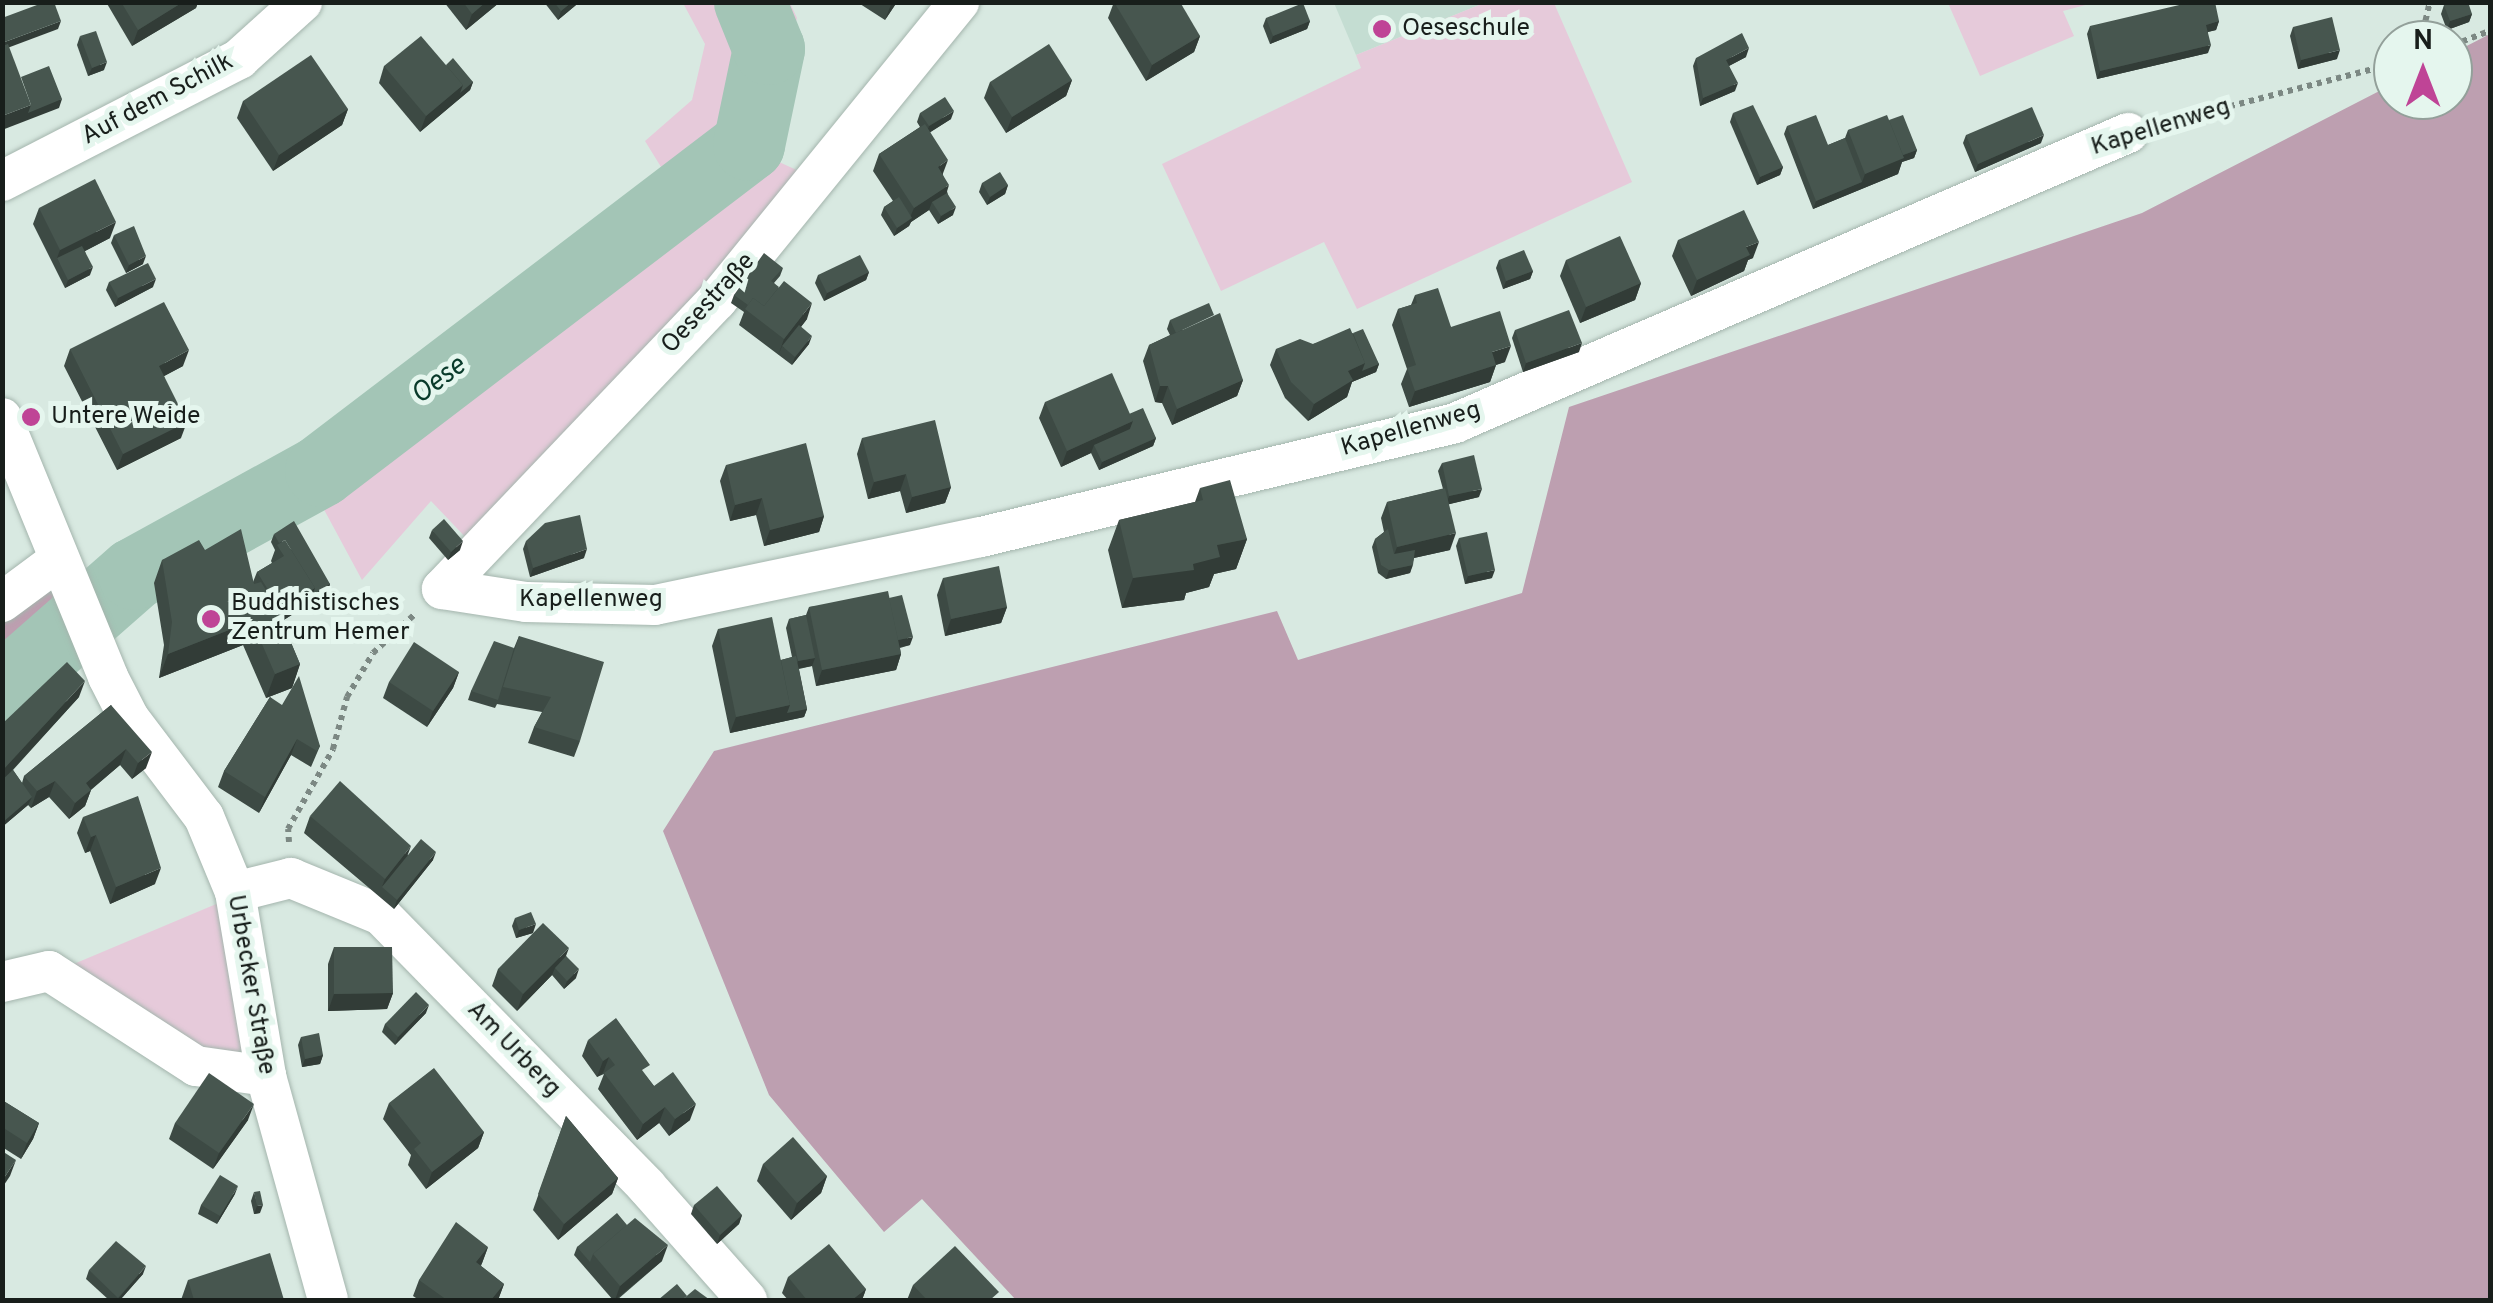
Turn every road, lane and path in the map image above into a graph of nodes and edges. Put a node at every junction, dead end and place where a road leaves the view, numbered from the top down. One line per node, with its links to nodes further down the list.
1 (302, 2): 5 (street, Auf dem Schilk)
2 (959, 2): 8 (street, Oesestraße)
3 (2373, 69): 4 (path, Kapellenweg)
4 (2128, 134): 8 (street, Kapellenweg)
5 (2, 180)
6 (2, 418): 7 (street, Urbecker Straße)
7 (62, 576): 9 (street); 11 (street, Urbecker Straße)
8 (442, 589): 10 (path)
9 (2, 602)
10 (291, 878): 11 (street); 15 (street, Am Urberg)
11 (235, 892): 13 (street, Urbecker Straße)
12 (2, 982): 13 (street)
13 (266, 1076): 14 (street, Urbecker Straße)
14 (328, 1300)
15 (748, 1300)

